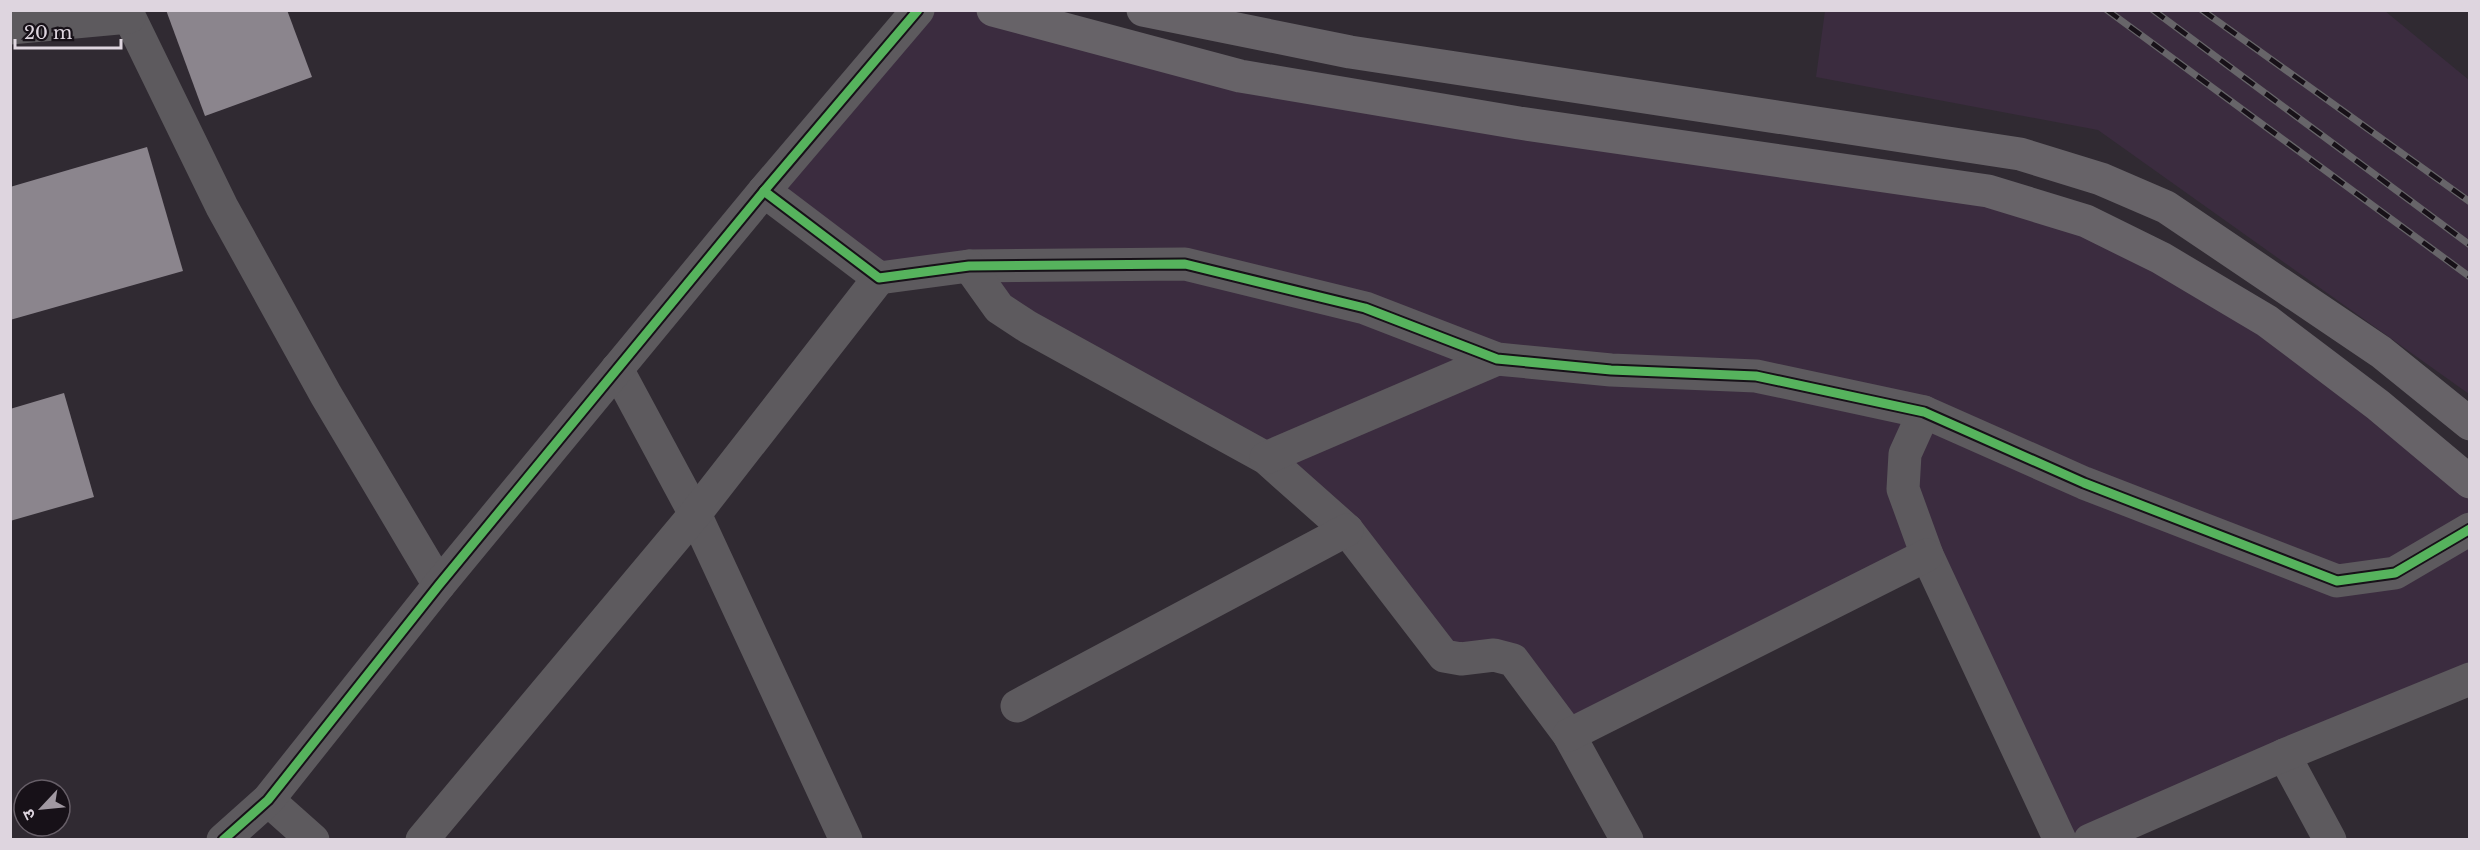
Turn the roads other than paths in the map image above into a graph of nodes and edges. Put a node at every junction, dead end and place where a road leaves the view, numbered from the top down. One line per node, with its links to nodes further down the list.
1 (918, 10): 6 (street)
2 (993, 10): 14 (main road)
3 (1143, 10): 12 (main road)
4 (127, 14): 5 (street); 19 (street)
5 (10, 28)
6 (765, 191): 8 (street); 10 (street)
7 (969, 266): 8 (street); 9 (street); 13 (street)
8 (879, 279): 15 (street)
9 (1497, 359): 11 (street); 13 (street)
10 (617, 369): 15 (street); 19 (street)
11 (1924, 412): 16 (street); 18 (street)
12 (2469, 424)
13 (1266, 458): 17 (street)
14 (2469, 482)
15 (694, 514): 27 (street); 28 (street)
16 (2469, 529)
17 (1347, 530): 21 (street); 22 (street)
18 (1927, 555): 22 (street); 30 (street)
19 (439, 585): 24 (street)
20 (2469, 679): 23 (street)
21 (1017, 706)
22 (1569, 735): 29 (street)
23 (2284, 755): 31 (street); 32 (street)
24 (268, 801): 25 (street); 26 (street)
25 (223, 840)
26 (313, 840)
27 (423, 840)
28 (846, 840)
29 (1627, 840)
30 (2060, 840)
31 (2090, 840)
32 (2330, 840)

